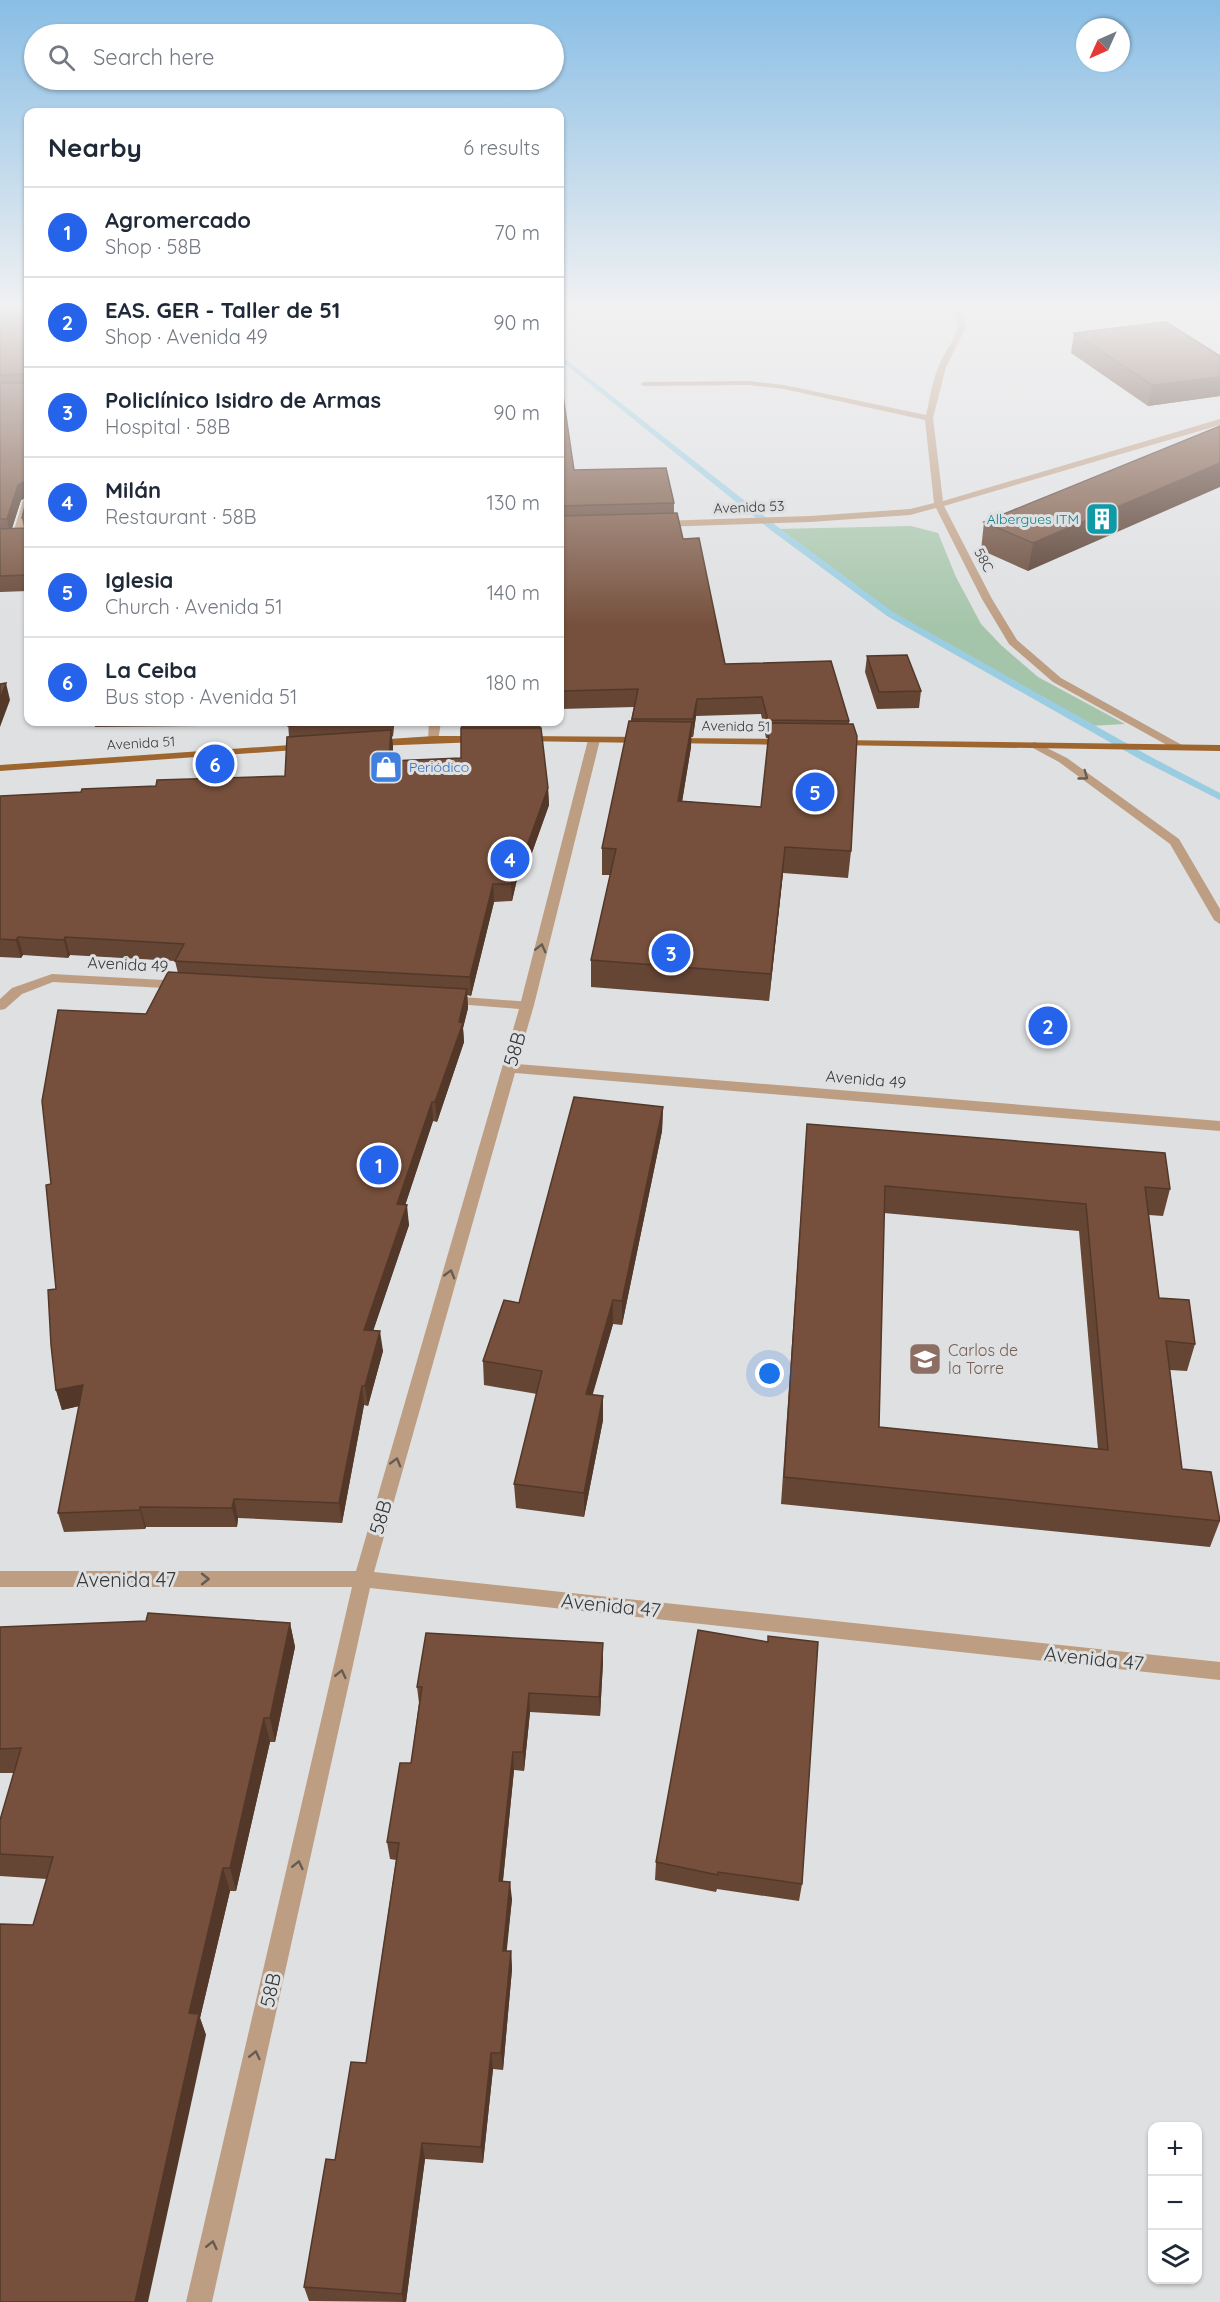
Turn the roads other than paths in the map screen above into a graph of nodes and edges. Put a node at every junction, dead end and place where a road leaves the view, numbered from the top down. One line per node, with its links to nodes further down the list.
1 (898, 411): 3 (street)
2 (931, 411): 3 (street, 58C)
3 (929, 418): 5 (street, 58C)
4 (1220, 422): 5 (street, Avenida 53)
5 (939, 506): 7 (street, Avenida 53); 19 (street, 58C)
6 (24, 510): 8 (street)
7 (651, 524)
8 (24, 539)
9 (435, 726): 10 (street)
10 (434, 739): 11 (main road); 16 (main road)
11 (493, 739)
12 (515, 740): 13 (main road, Avenida 51)
13 (594, 740): 14 (main road, Avenida 51); 25 (street, 58B, one-way to 13)
14 (795, 742)
15 (819, 742): 17 (main road)
16 (364, 744)
17 (1035, 745): 19 (main road); 22 (street, one-way to 22)
18 (317, 747): 21 (main road, Avenida 51)
19 (1178, 747): 20 (main road)
20 (1220, 748)
21 (0, 768)
22 (1220, 920)
23 (194, 986): 26 (street, Avenida 49)
24 (432, 999): 25 (street)
25 (527, 1005): 27 (street, 58B)
26 (0, 1006)
27 (508, 1068): 28 (street, Avenida 49); 30 (street, 58B, one-way to 27)
28 (1220, 1126)
29 (0, 1579): 30 (street, Avenida 47, one-way to 30)
30 (363, 1579): 31 (street, Avenida 47); 32 (street, 58B, one-way to 30)
31 (1220, 1671)
32 (199, 2302)

